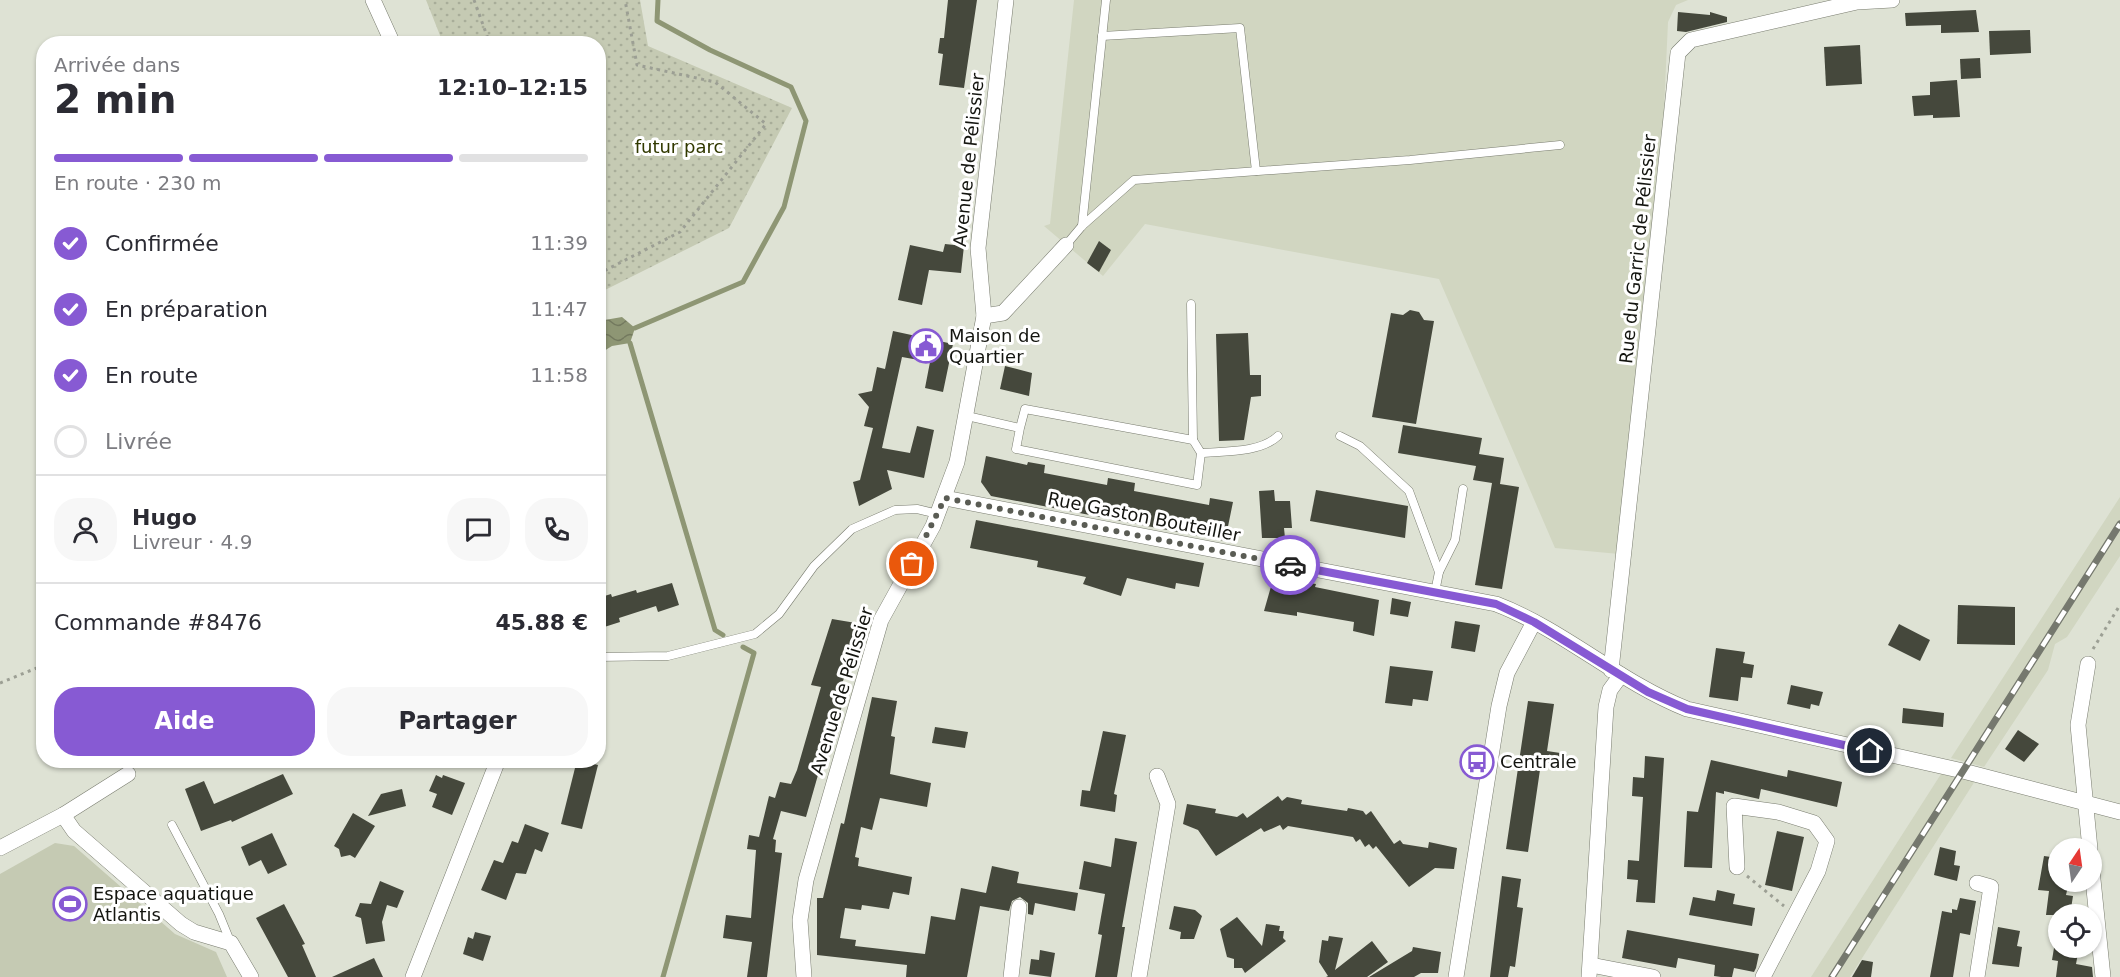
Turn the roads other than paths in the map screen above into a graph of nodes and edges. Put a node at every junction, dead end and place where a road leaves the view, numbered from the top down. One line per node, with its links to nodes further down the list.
1 (373, 0): 5 (street)
2 (1006, 0): 12 (street, Avenue de Pélissier)
3 (1106, 0): 6 (lane)
4 (1892, 0): 27 (street, Rue du Garric de Pélissier)
5 (389, 36)
6 (1102, 36): 8 (lane); 9 (lane)
7 (1560, 145): 8 (lane)
8 (1256, 171): 9 (lane)
9 (1082, 226): 10 (lane)
10 (1066, 245): 12 (street)
11 (1191, 304): 17 (lane)
12 (984, 316): 13 (street, Avenue de Pélissier)
13 (967, 416): 14 (lane); 20 (street, Avenue de Pélissier)
14 (1020, 428): 17 (lane); 18 (lane)
15 (1278, 436): 18 (lane)
16 (1340, 436): 22 (lane)
17 (1193, 440): 18 (lane)
18 (1201, 453)
19 (1463, 489): 22 (lane)
20 (945, 498): 21 (street, Avenue de Pélissier); 23 (street, Rue Gaston Bouteiller)
21 (938, 514): 25 (lane); 45 (street, Avenue de Pélissier)
22 (1439, 572): 23 (lane)
23 (1435, 592): 24 (street, Rue Gaston Bouteiller)
24 (1534, 622): 27 (street, Rue Gaston Bouteiller); 48 (street)
25 (606, 657)
26 (2088, 664): 31 (street)
27 (1616, 673): 31 (street, Rue Gaston Bouteiller); 42 (street)
28 (495, 768): 44 (street)
29 (128, 774): 33 (street)
30 (1157, 776): 47 (street)
31 (2085, 804): 32 (street, Rue Gaston Bouteiller); 35 (street)
32 (2120, 812)
33 (63, 815): 36 (street); 41 (street)
34 (172, 825): 41 (lane)
35 (2089, 838)
36 (0, 848)
37 (1737, 867): 50 (street)
38 (1977, 883): 51 (street)
39 (2094, 892): 52 (street)
40 (1019, 908): 46 (street)
41 (231, 943): 43 (street)
42 (1590, 971): 49 (street)
43 (251, 977)
44 (413, 977)
45 (806, 977)
46 (1011, 977)
47 (1139, 977)
48 (1456, 977)
49 (1653, 977)
50 (1762, 977)
51 (1977, 977)
52 (2103, 977)

